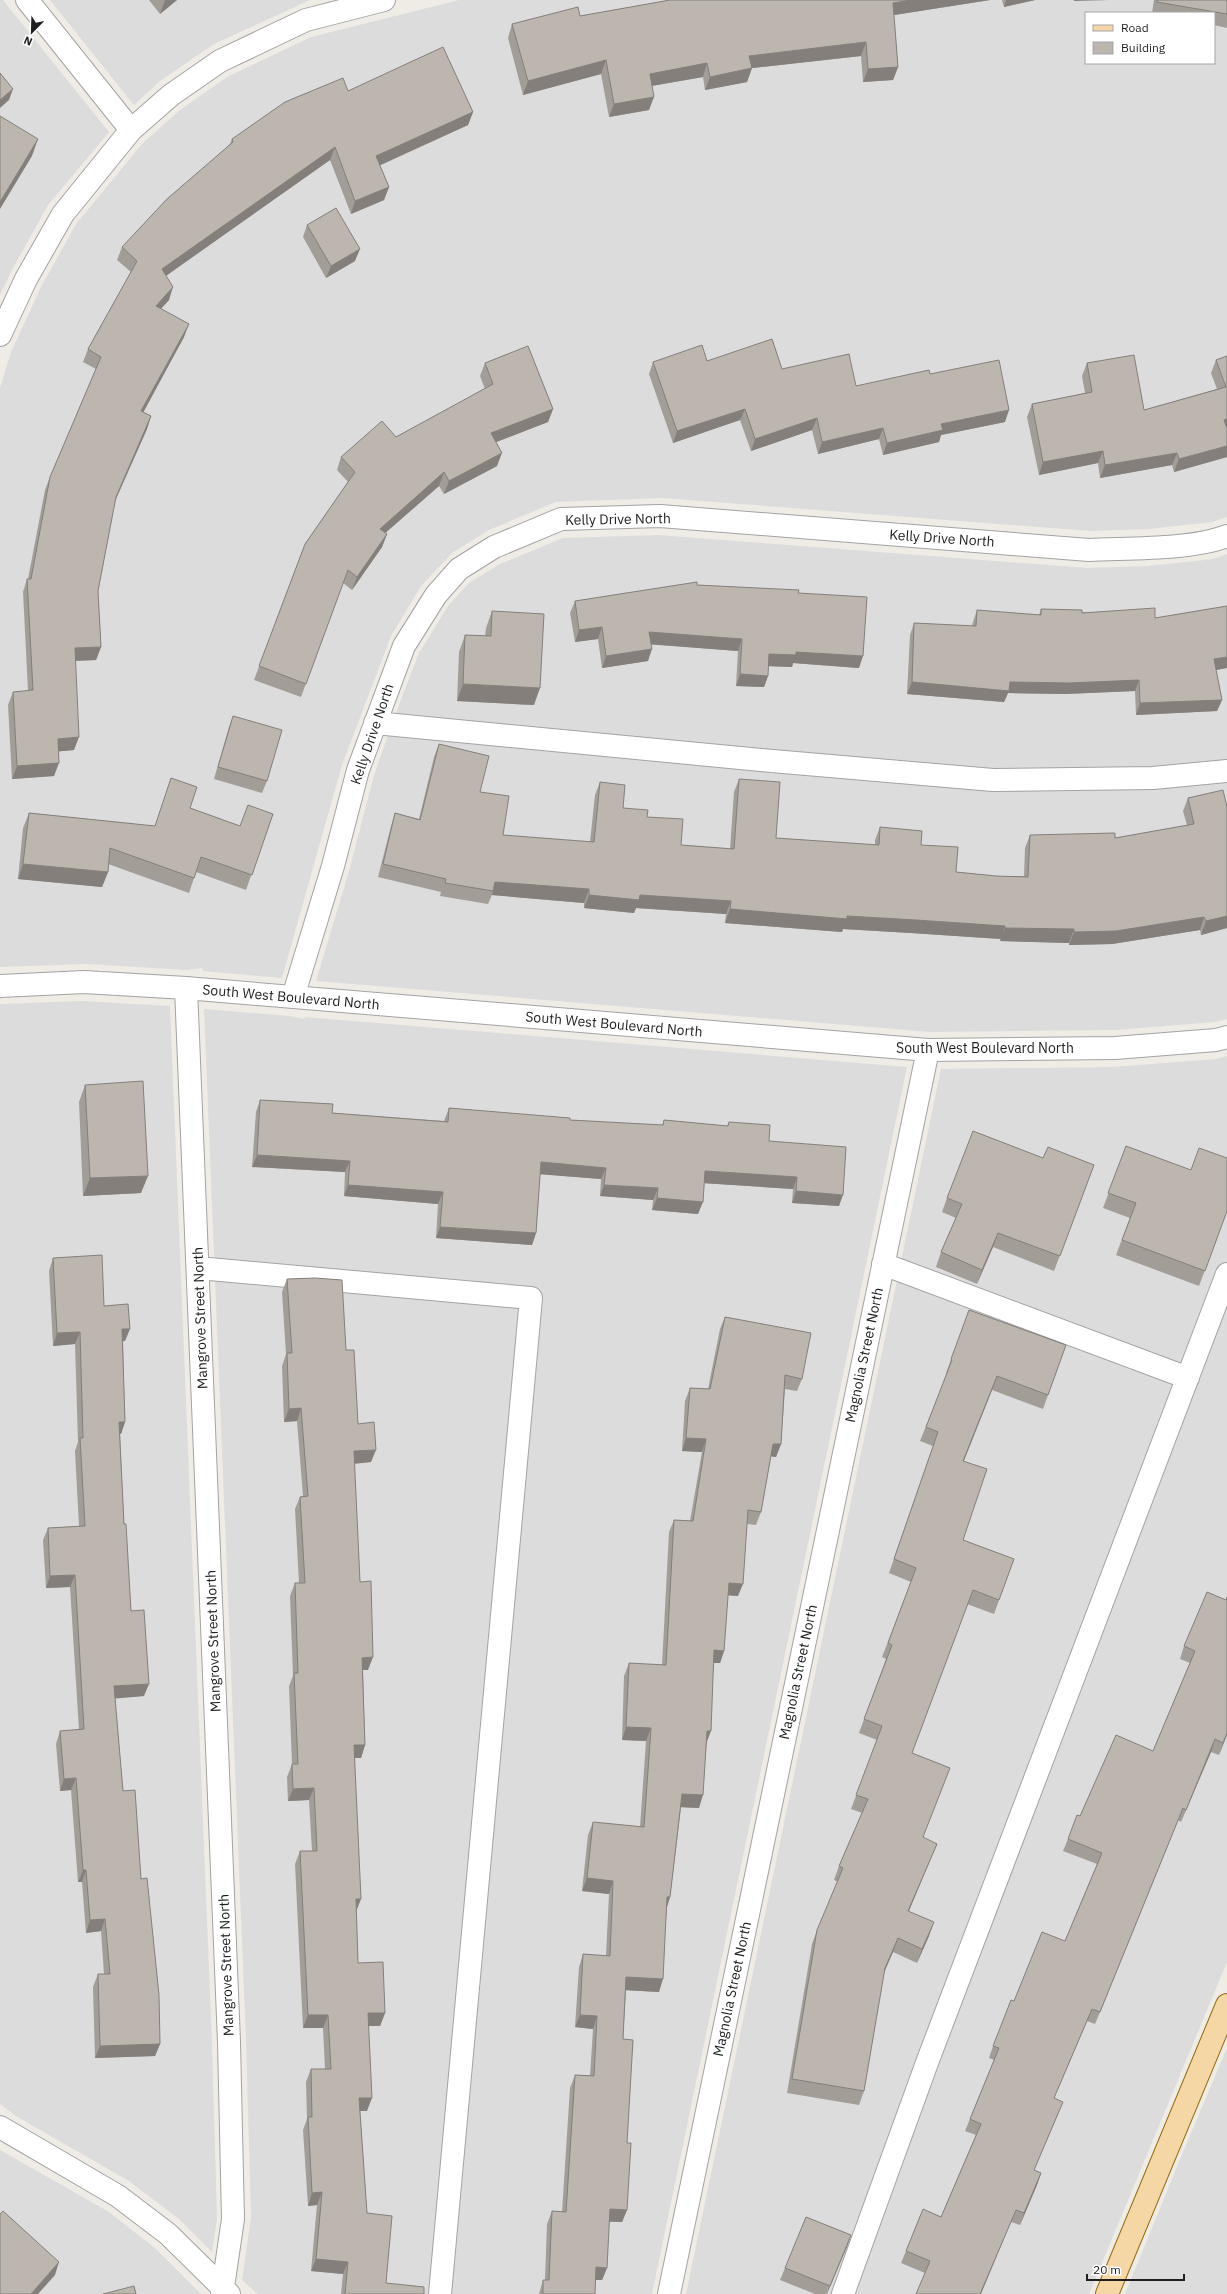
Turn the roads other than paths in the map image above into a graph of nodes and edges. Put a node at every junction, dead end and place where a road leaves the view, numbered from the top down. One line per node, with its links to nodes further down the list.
1 (27, 0): 3 (street)
2 (384, 0): 3 (street)
3 (131, 130): 4 (street)
4 (0, 336)
5 (1227, 536): 6 (street, Kelly Drive North)
6 (375, 723): 7 (street); 10 (street, Kelly Drive North)
7 (1227, 771)
8 (0, 986): 9 (street, South West Boulevard North)
9 (186, 988): 10 (street, South West Boulevard North); 14 (street, Mangrove Street North)
10 (293, 997): 12 (street, South West Boulevard North)
11 (1227, 1037): 12 (street, South West Boulevard North)
12 (928, 1050): 13 (street, Magnolia Street North)
13 (883, 1264): 16 (street); 21 (street, Magnolia Street North)
14 (198, 1268): 19 (street, Mangrove Street North); 20 (street)
15 (1227, 1274): 16 (street)
16 (1188, 1378): 22 (street)
17 (1227, 2005): 23 (main road)
18 (0, 2127): 19 (street)
19 (225, 2292)
20 (440, 2294)
21 (669, 2294)
22 (843, 2294)
23 (1107, 2294)

